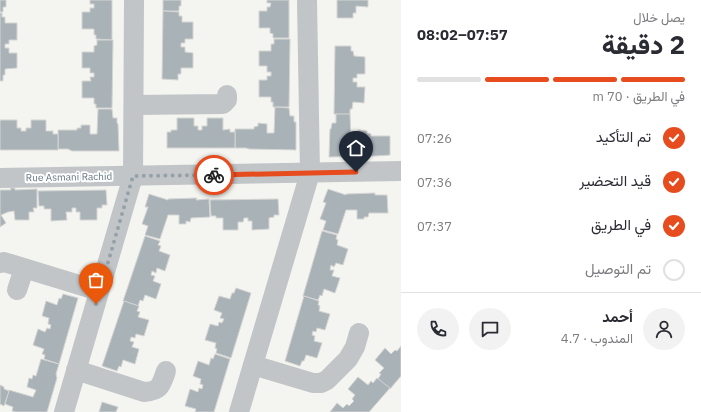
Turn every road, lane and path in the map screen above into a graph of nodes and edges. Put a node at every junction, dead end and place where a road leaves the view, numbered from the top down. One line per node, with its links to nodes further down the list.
1 (134, 0): 4 (street)
2 (307, 0): 6 (street)
3 (228, 95): 4 (street)
4 (134, 105): 7 (street)
5 (401, 171): 6 (street, Rue Asmani Rachid)
6 (310, 173): 7 (street, Rue Asmani Rachid); 14 (street)
7 (133, 176): 8 (street, Rue Asmani Rachid); 12 (street)
8 (0, 178)
9 (0, 263): 10 (street)
10 (24, 268): 11 (street); 12 (street)
11 (17, 290)
12 (99, 291): 15 (street)
13 (359, 332): 14 (street)
14 (253, 365): 18 (street)
15 (76, 370): 16 (street); 17 (street)
16 (166, 371)
17 (64, 412)
18 (239, 412)

